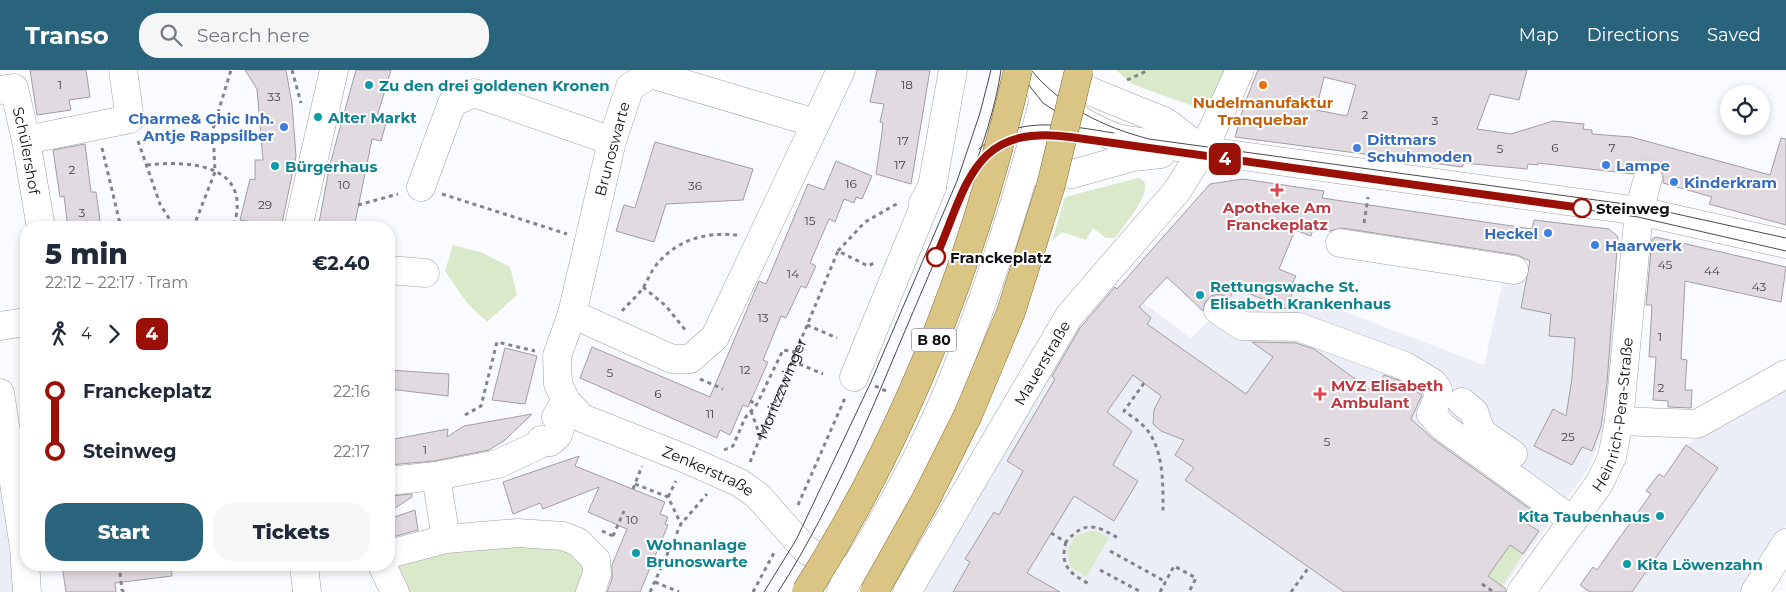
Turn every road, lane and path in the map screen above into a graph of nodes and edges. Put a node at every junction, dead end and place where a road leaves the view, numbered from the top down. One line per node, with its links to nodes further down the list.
1 (123, 70): 11 (street)
2 (231, 70): 19 (path)
3 (334, 70): 31 (street)
4 (841, 70): 12 (street)
5 (953, 70): 23 (street)
6 (1018, 70): 102 (main road, B 80, bridge)
7 (1079, 70): 103 (main road, bridge)
8 (1240, 70): 16 (street)
9 (1042, 77): 16 (street); 18 (street)
10 (0, 90): 14 (street, Schülershof)
11 (130, 119): 13 (street); 17 (path)
12 (816, 123): 15 (street, Brunoswarte); 33 (street)
13 (96, 126): 14 (street); 27 (path)
14 (26, 140): 26 (street, Schülershof)
15 (612, 141): 22 (street); 32 (street, Brunoswarte)
16 (1202, 150): 18 (street); 20 (street); 104 (street, Mauerstraße)
17 (147, 165): 19 (path); 28 (path)
18 (1023, 170): 92 (street)
19 (215, 172): 29 (path); 30 (path)
20 (1371, 174): 25 (street); 35 (path)
21 (1648, 178): 25 (street, Heinrich-Pera-Straße)
22 (421, 187): 24 (path); 32 (path)
23 (926, 197): 36 (path); 55 (street)
24 (358, 205)
25 (1639, 211): 34 (street); 66 (street, Heinrich-Pera-Straße)
26 (40, 221)
27 (119, 221)
28 (171, 221)
29 (196, 221)
30 (234, 221)
31 (300, 221)
32 (589, 242): 43 (street, Brunoswarte)
33 (759, 242): 41 (path); 50 (street)
34 (1786, 244)
35 (1351, 245): 39 (street)
36 (838, 251): 37 (path); 45 (path, Moritzzwinger)
37 (884, 257)
38 (395, 270): 40 (street)
39 (1514, 270)
40 (425, 273)
41 (643, 288): 47 (path); 50 (path)
42 (1218, 310): 74 (street)
43 (572, 314): 47 (street); 51 (street, Brunoswarte)
44 (20, 323): 46 (street)
45 (807, 325): 48 (path); 49 (path, Moritzzwinger)
46 (0, 326)
47 (605, 329): 50 (street)
48 (837, 338)
49 (796, 352): 52 (path, Moritzzwinger); 62 (path)
50 (697, 353)
51 (558, 356): 63 (street, Brunoswarte); 65 (path)
52 (792, 361): 53 (path); 67 (path, Moritzzwinger)
53 (823, 374)
54 (1786, 374): 66 (street)
55 (854, 377): 77 (path)
56 (1144, 383): 73 (path)
57 (714, 385): 58 (path)
58 (723, 389)
59 (0, 393): 75 (street)
60 (750, 401): 62 (path)
61 (1462, 402): 74 (street)
62 (757, 404): 64 (path)
63 (561, 409): 69 (street); 71 (street, Zenkerstraße)
64 (751, 411): 67 (path); 68 (path)
65 (466, 415)
66 (1619, 421): 74 (street, Heinrich-Pera-Straße)
67 (761, 437): 71 (path, Moritzzwinger)
68 (720, 452)
69 (436, 476): 70 (street); 80 (street)
70 (395, 480)
71 (740, 483): 76 (path); 77 (street, Zenkerstraße)
72 (635, 484): 76 (path)
73 (1163, 511)
74 (1578, 513): 110 (street, Heinrich-Pera-Straße)
75 (20, 521)
76 (681, 524): 90 (path)
77 (787, 530): 92 (street, Zenkerstraße); 101 (path)
78 (1051, 533): 81 (path)
79 (1118, 538): 81 (path)
80 (446, 539): 84 (street); 98 (street)
81 (1066, 542): 94 (path)
82 (1786, 543): 111 (street)
83 (1110, 551): 91 (path)
84 (395, 552)
85 (1309, 567): 108 (path)
86 (1100, 570): 105 (path)
87 (26, 571): 95 (street)
88 (120, 571): 96 (path)
89 (385, 571): 97 (street)
90 (655, 582): 99 (path); 100 (path)
91 (1166, 582): 106 (path); 107 (path)
92 (845, 584)
93 (1482, 584): 109 (path)
94 (1091, 585)
95 (27, 592)
96 (124, 592)
97 (395, 592)
98 (590, 592)
99 (650, 592)
100 (679, 592)
101 (753, 592)
102 (806, 592)
103 (874, 592)
104 (907, 592)
105 (1141, 592)
106 (1160, 592)
107 (1189, 592)
108 (1291, 592)
109 (1494, 592)
110 (1520, 592)
111 (1755, 592)

